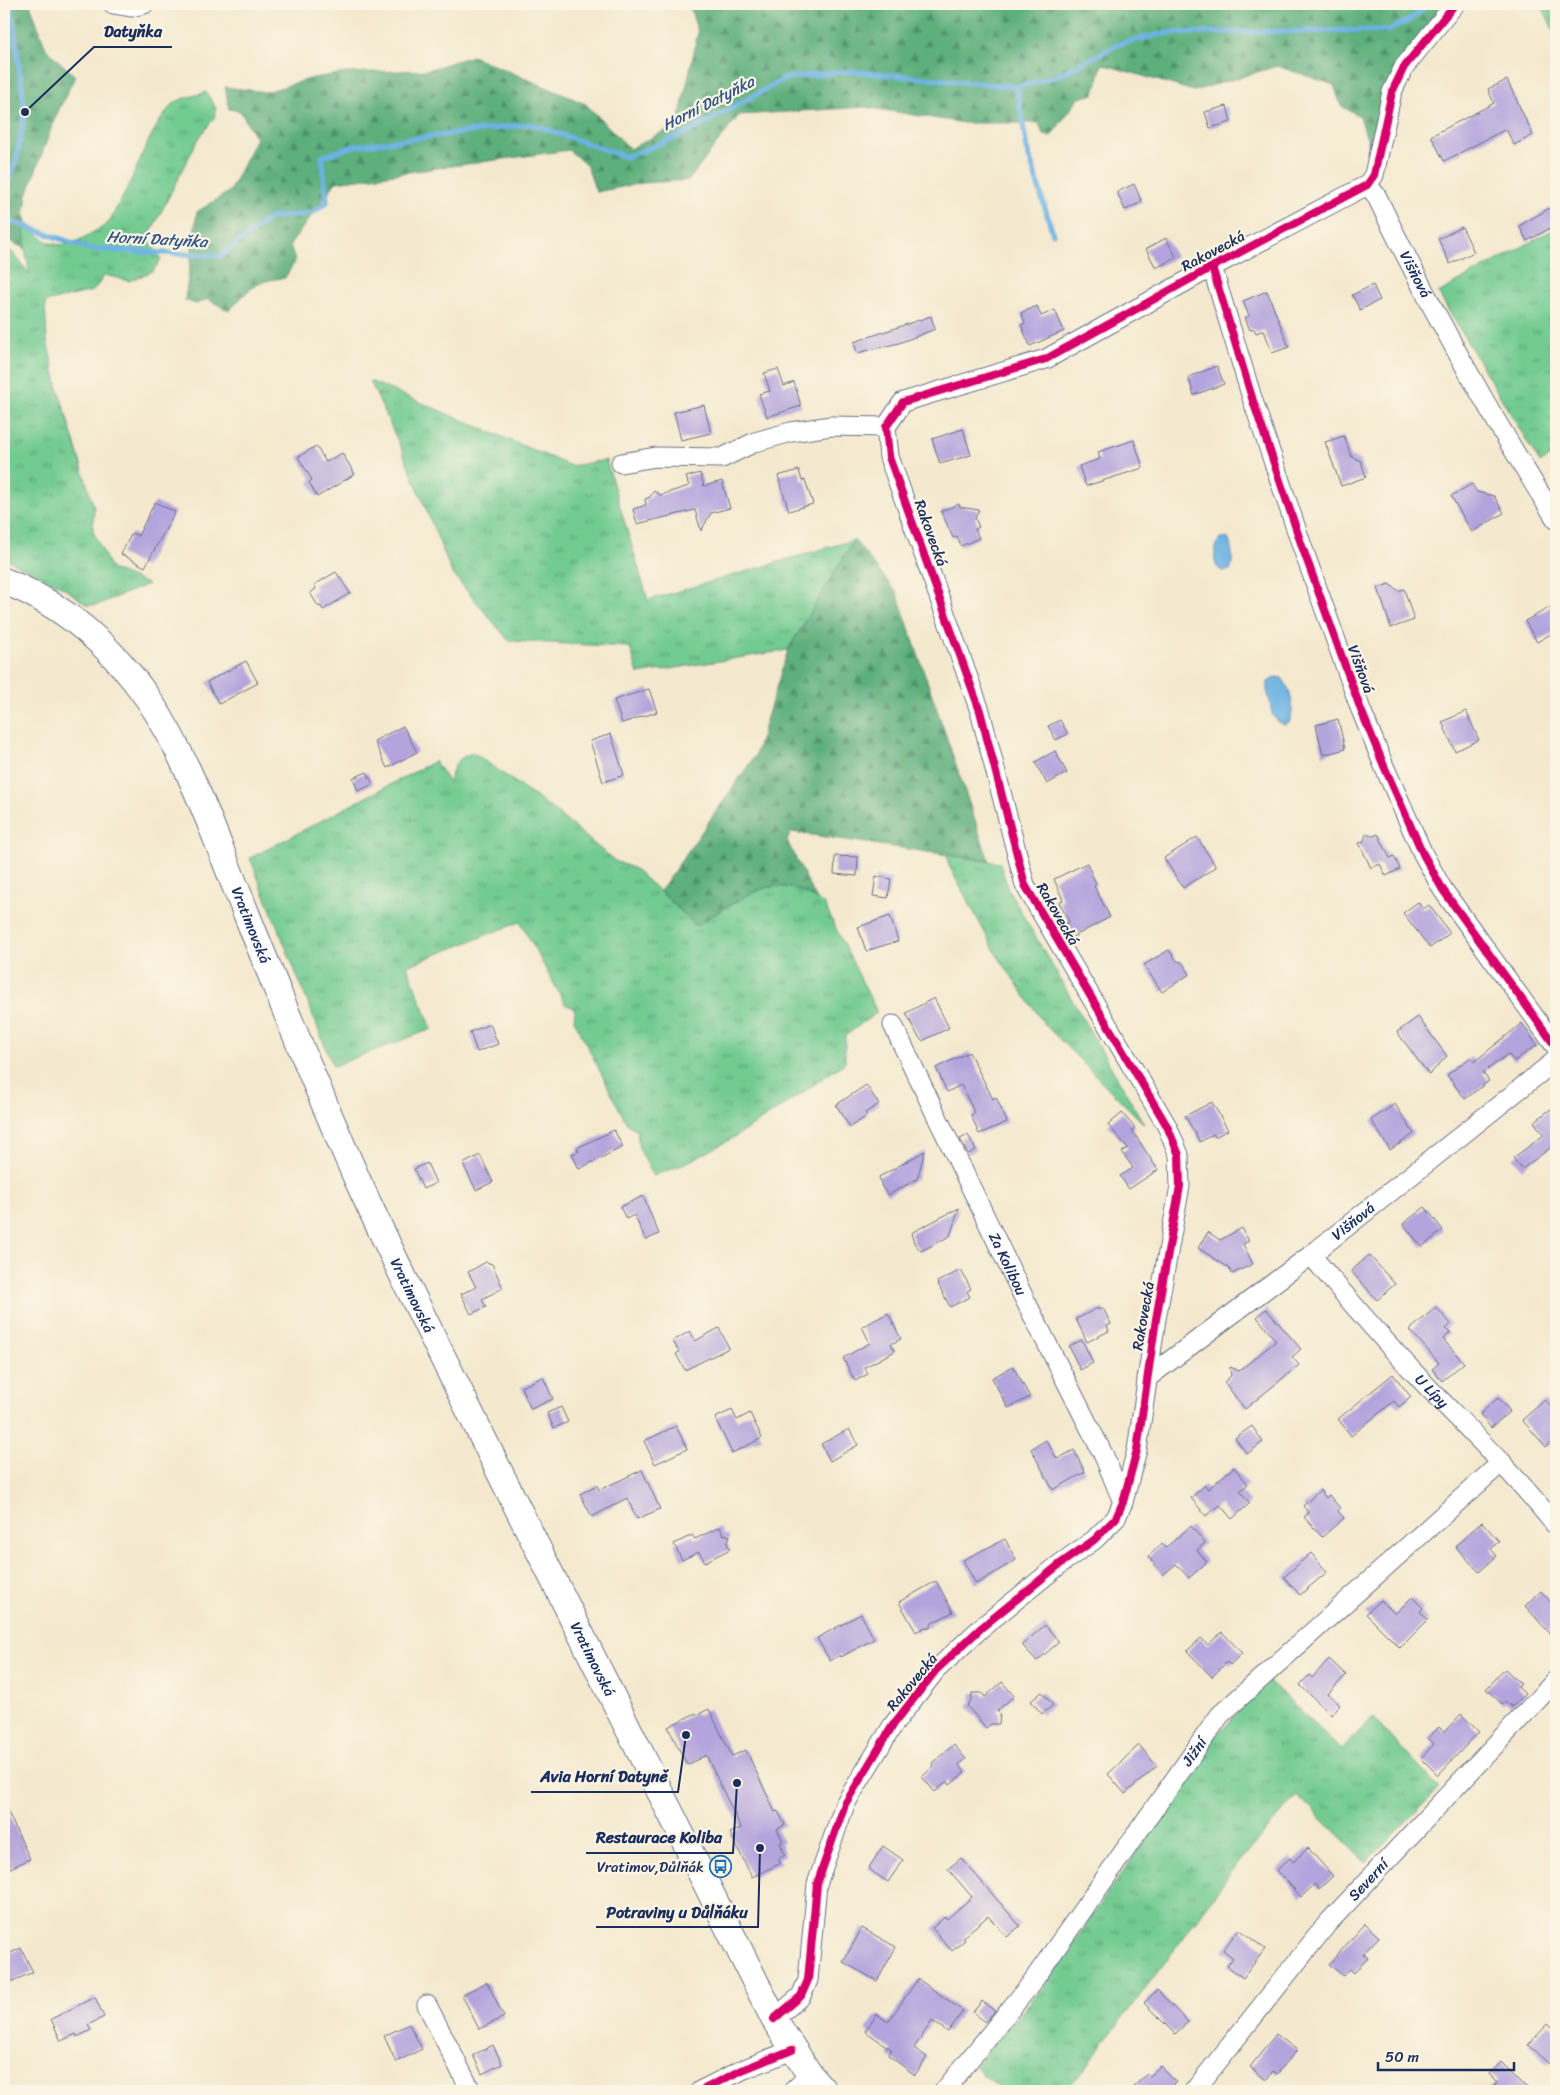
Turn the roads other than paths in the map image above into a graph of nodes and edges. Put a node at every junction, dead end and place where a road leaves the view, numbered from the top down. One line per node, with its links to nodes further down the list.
1 (113, 4): 2 (street)
2 (144, 4)
3 (1455, 4): 4 (street)
4 (1367, 185): 5 (street, Rakovecká); 8 (street, Višňová)
5 (1212, 267): 6 (street, Rakovecká); 11 (street, Višňová)
6 (886, 427): 7 (street); 14 (street, Rakovecká)
7 (620, 462)
8 (1556, 519)
9 (4, 581): 20 (main road, Vratimovská)
10 (893, 1025): 16 (street, Za Kolibou)
11 (1556, 1047)
12 (1556, 1060): 13 (street, Višňová)
13 (1311, 1255): 14 (street, Višňová); 15 (street, U Lípy)
14 (1147, 1378): 16 (street, Rakovecká)
15 (1502, 1462): 17 (street, U Lípy); 25 (street, Jižní)
16 (1123, 1502): 20 (street, Rakovecká)
17 (1556, 1526)
18 (1556, 1680): 26 (street, Severní)
19 (428, 2005): 23 (street)
20 (774, 2019): 21 (main road, Vratimovská)
21 (792, 2050): 22 (main road, Vratimovská); 24 (street)
22 (809, 2086)
23 (471, 2091)
24 (700, 2091)
25 (944, 2091)
26 (1194, 2091)

